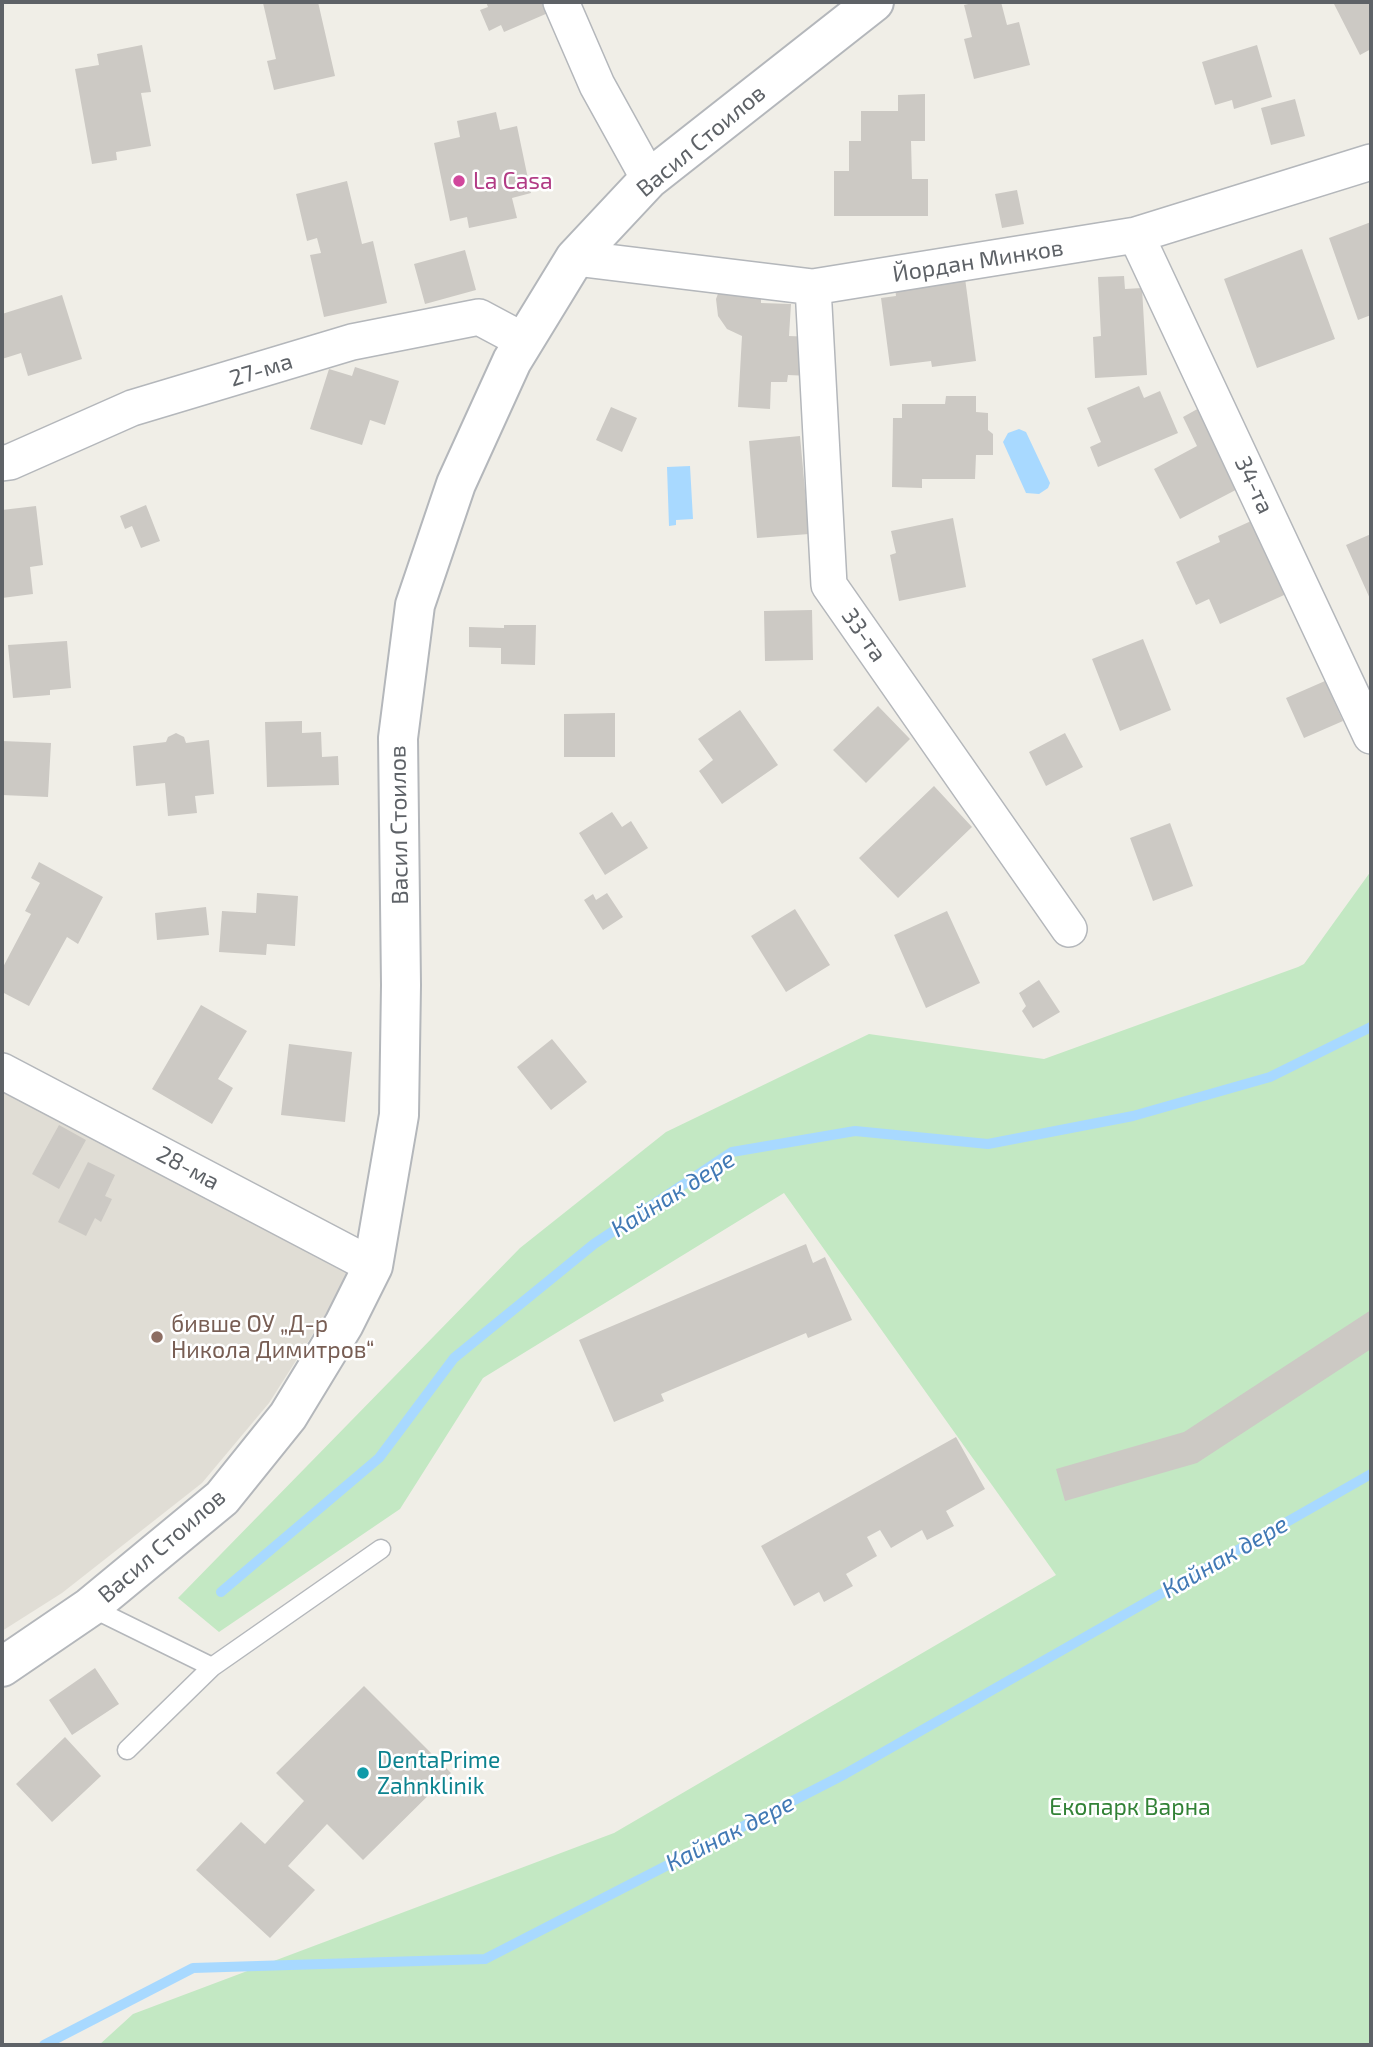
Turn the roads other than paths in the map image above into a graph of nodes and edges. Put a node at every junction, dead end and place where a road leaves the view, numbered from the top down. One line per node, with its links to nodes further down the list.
1 (561, 2): 4 (street)
2 (874, 2): 4 (street, Васил Стоилов)
3 (1371, 162): 5 (street, Йордан Минков)
4 (649, 179): 6 (street, Васил Стоилов)
5 (1136, 235): 7 (street, Йордан Минков); 10 (street, 34-та)
6 (575, 258): 7 (street, Йордан Минков); 8 (street, Васил Стоилов)
7 (813, 288): 11 (street, 33-та)
8 (524, 341): 9 (street, 27-ма); 13 (street, Васил Стоилов)
9 (2, 463)
10 (1371, 736)
11 (1069, 929)
12 (2, 1071): 13 (street, 28-ма)
13 (373, 1266): 15 (street, Васил Стоилов)
14 (381, 1549): 17 (lane)
15 (90, 1607): 16 (street, Васил Стоилов); 17 (lane)
16 (2, 1667)
17 (212, 1667): 18 (lane)
18 (127, 1750)

